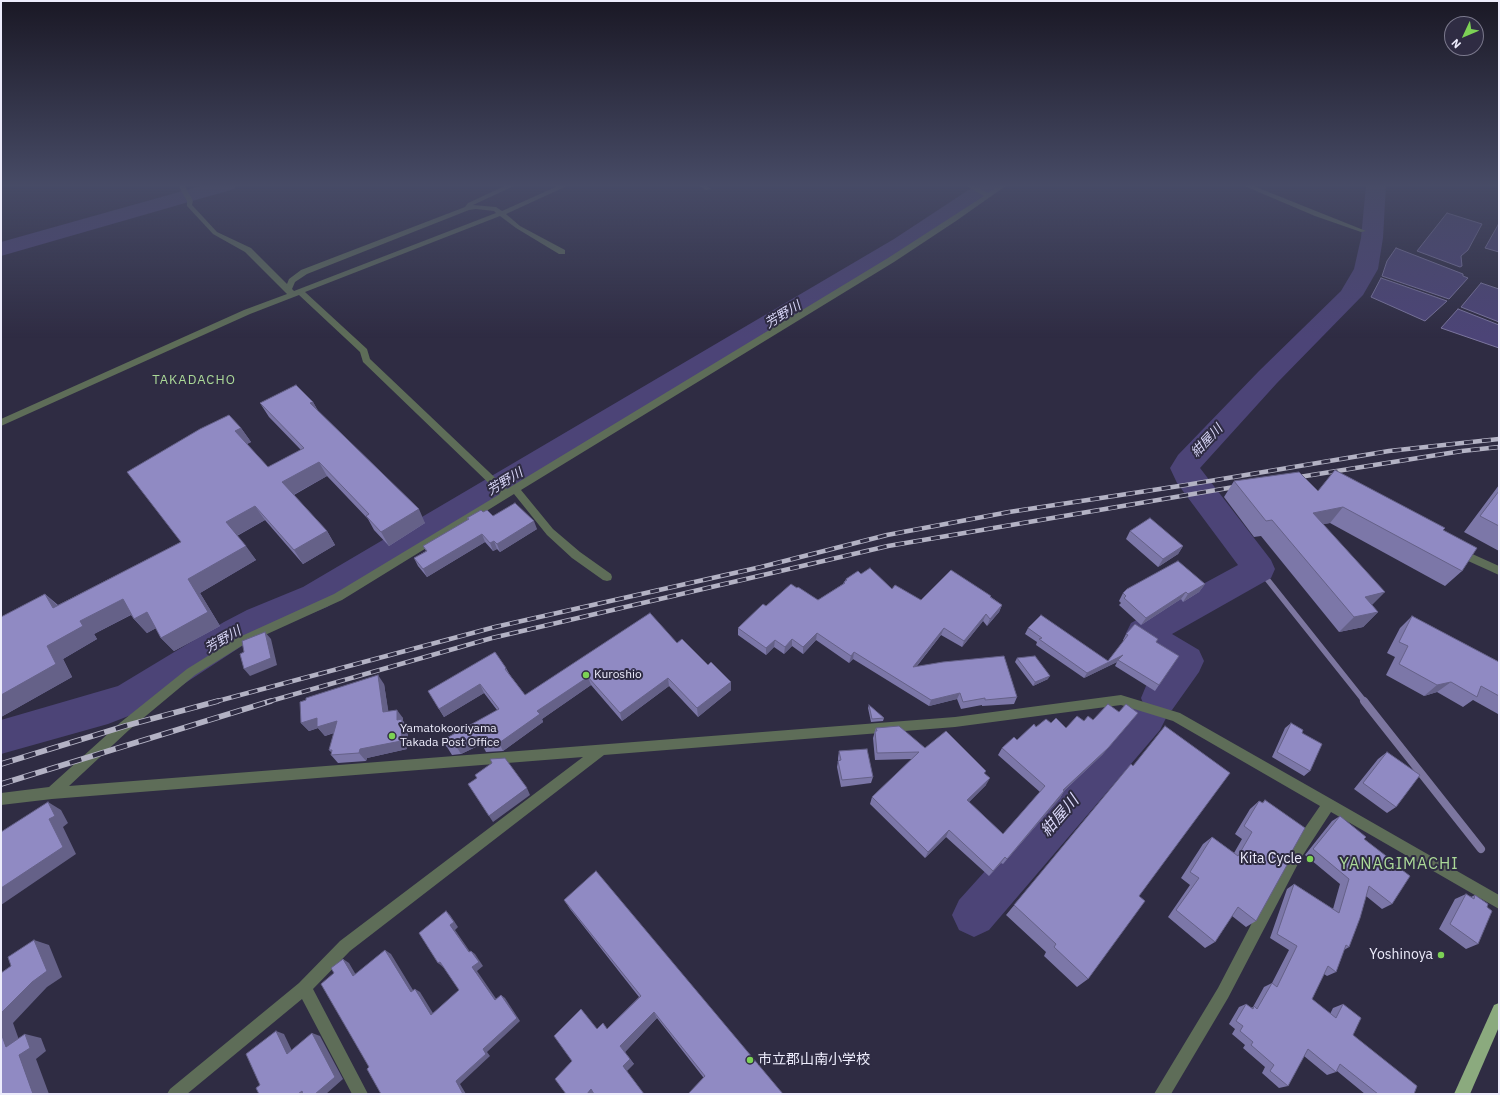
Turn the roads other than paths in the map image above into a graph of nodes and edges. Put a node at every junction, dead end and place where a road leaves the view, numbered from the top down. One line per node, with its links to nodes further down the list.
1 (221, 236): 7 (street)
2 (396, 236): 7 (street)
3 (441, 236): 7 (street)
4 (534, 236): 6 (street)
5 (928, 236): 9 (street)
6 (562, 252)
7 (293, 292): 8 (street); 9 (street)
8 (1, 423)
9 (512, 492): 12 (street); 14 (street)
10 (1451, 548): 11 (street)
11 (1499, 571)
12 (608, 577)
13 (601, 750): 14 (street); 16 (street); 18 (street)
14 (52, 793): 15 (street)
15 (1, 799)
16 (1329, 804): 17 (street); 22 (street)
17 (1499, 902)
18 (304, 988): 20 (street); 21 (street)
19 (1499, 1010): 23 (main road)
20 (175, 1094)
21 (360, 1094)
22 (1162, 1094)
23 (1462, 1094)

